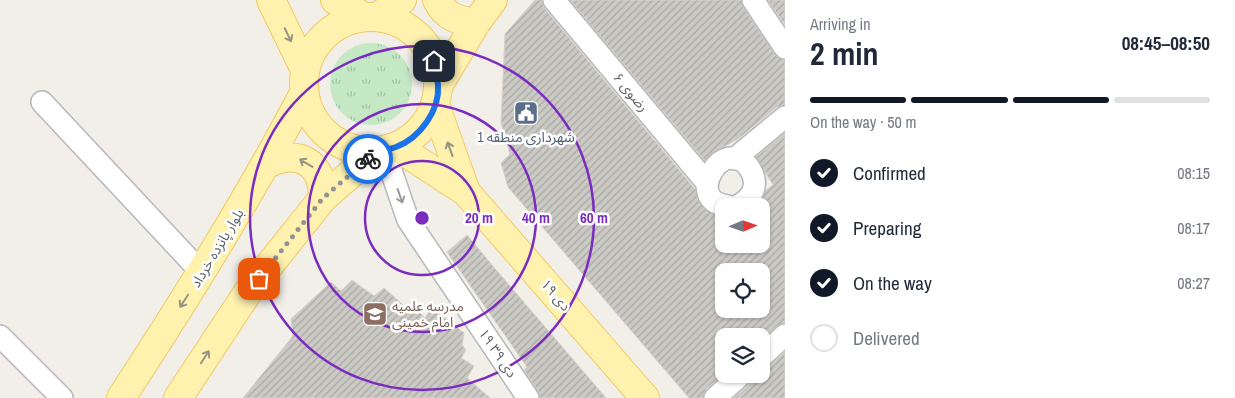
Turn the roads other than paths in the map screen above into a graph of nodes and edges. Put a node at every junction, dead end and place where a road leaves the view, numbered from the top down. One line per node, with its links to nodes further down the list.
1 (271, 0): 11 (main road, one-way to 11)
2 (335, 0): 8 (main road)
3 (402, 0): 8 (main road)
4 (438, 0): 9 (main road)
5 (493, 0): 9 (main road)
6 (554, 0): 18 (street, رضوی ۶)
7 (753, 0): 10 (street)
8 (370, 17): 11 (main road); 12 (main road)
9 (476, 23): 12 (main road)
10 (785, 48)
11 (305, 81): 15 (main road); 17 (main road, بلوار پانزده خرداد)
12 (437, 96): 15 (main road); 19 (main road, one-way to 12)
13 (42, 102): 23 (street)
14 (785, 117): 16 (street)
15 (386, 149): 19 (main road); 20 (main road); 31 (street, ۱۹ دی ۳۹, one-way to 31)
16 (734, 159): 18 (street); 21 (street)
17 (267, 164): 20 (main road, one-way to 17); 23 (main road, بلوار پانزده خرداد)
18 (707, 183): 22 (street, رضوی ۶)
19 (466, 192): 32 (main road, ۱۹ دی)
20 (323, 198): 30 (main road, one-way to 20)
21 (749, 198)
22 (715, 201)
23 (202, 273): 29 (main road, بلوار پانزده خرداد, one-way to 29)
24 (0, 336): 28 (street)
25 (785, 336): 26 (street)
26 (770, 349)
27 (732, 383): 33 (street)
28 (62, 398)
29 (121, 398)
30 (178, 398)
31 (528, 398)
32 (645, 398)
33 (715, 398)

